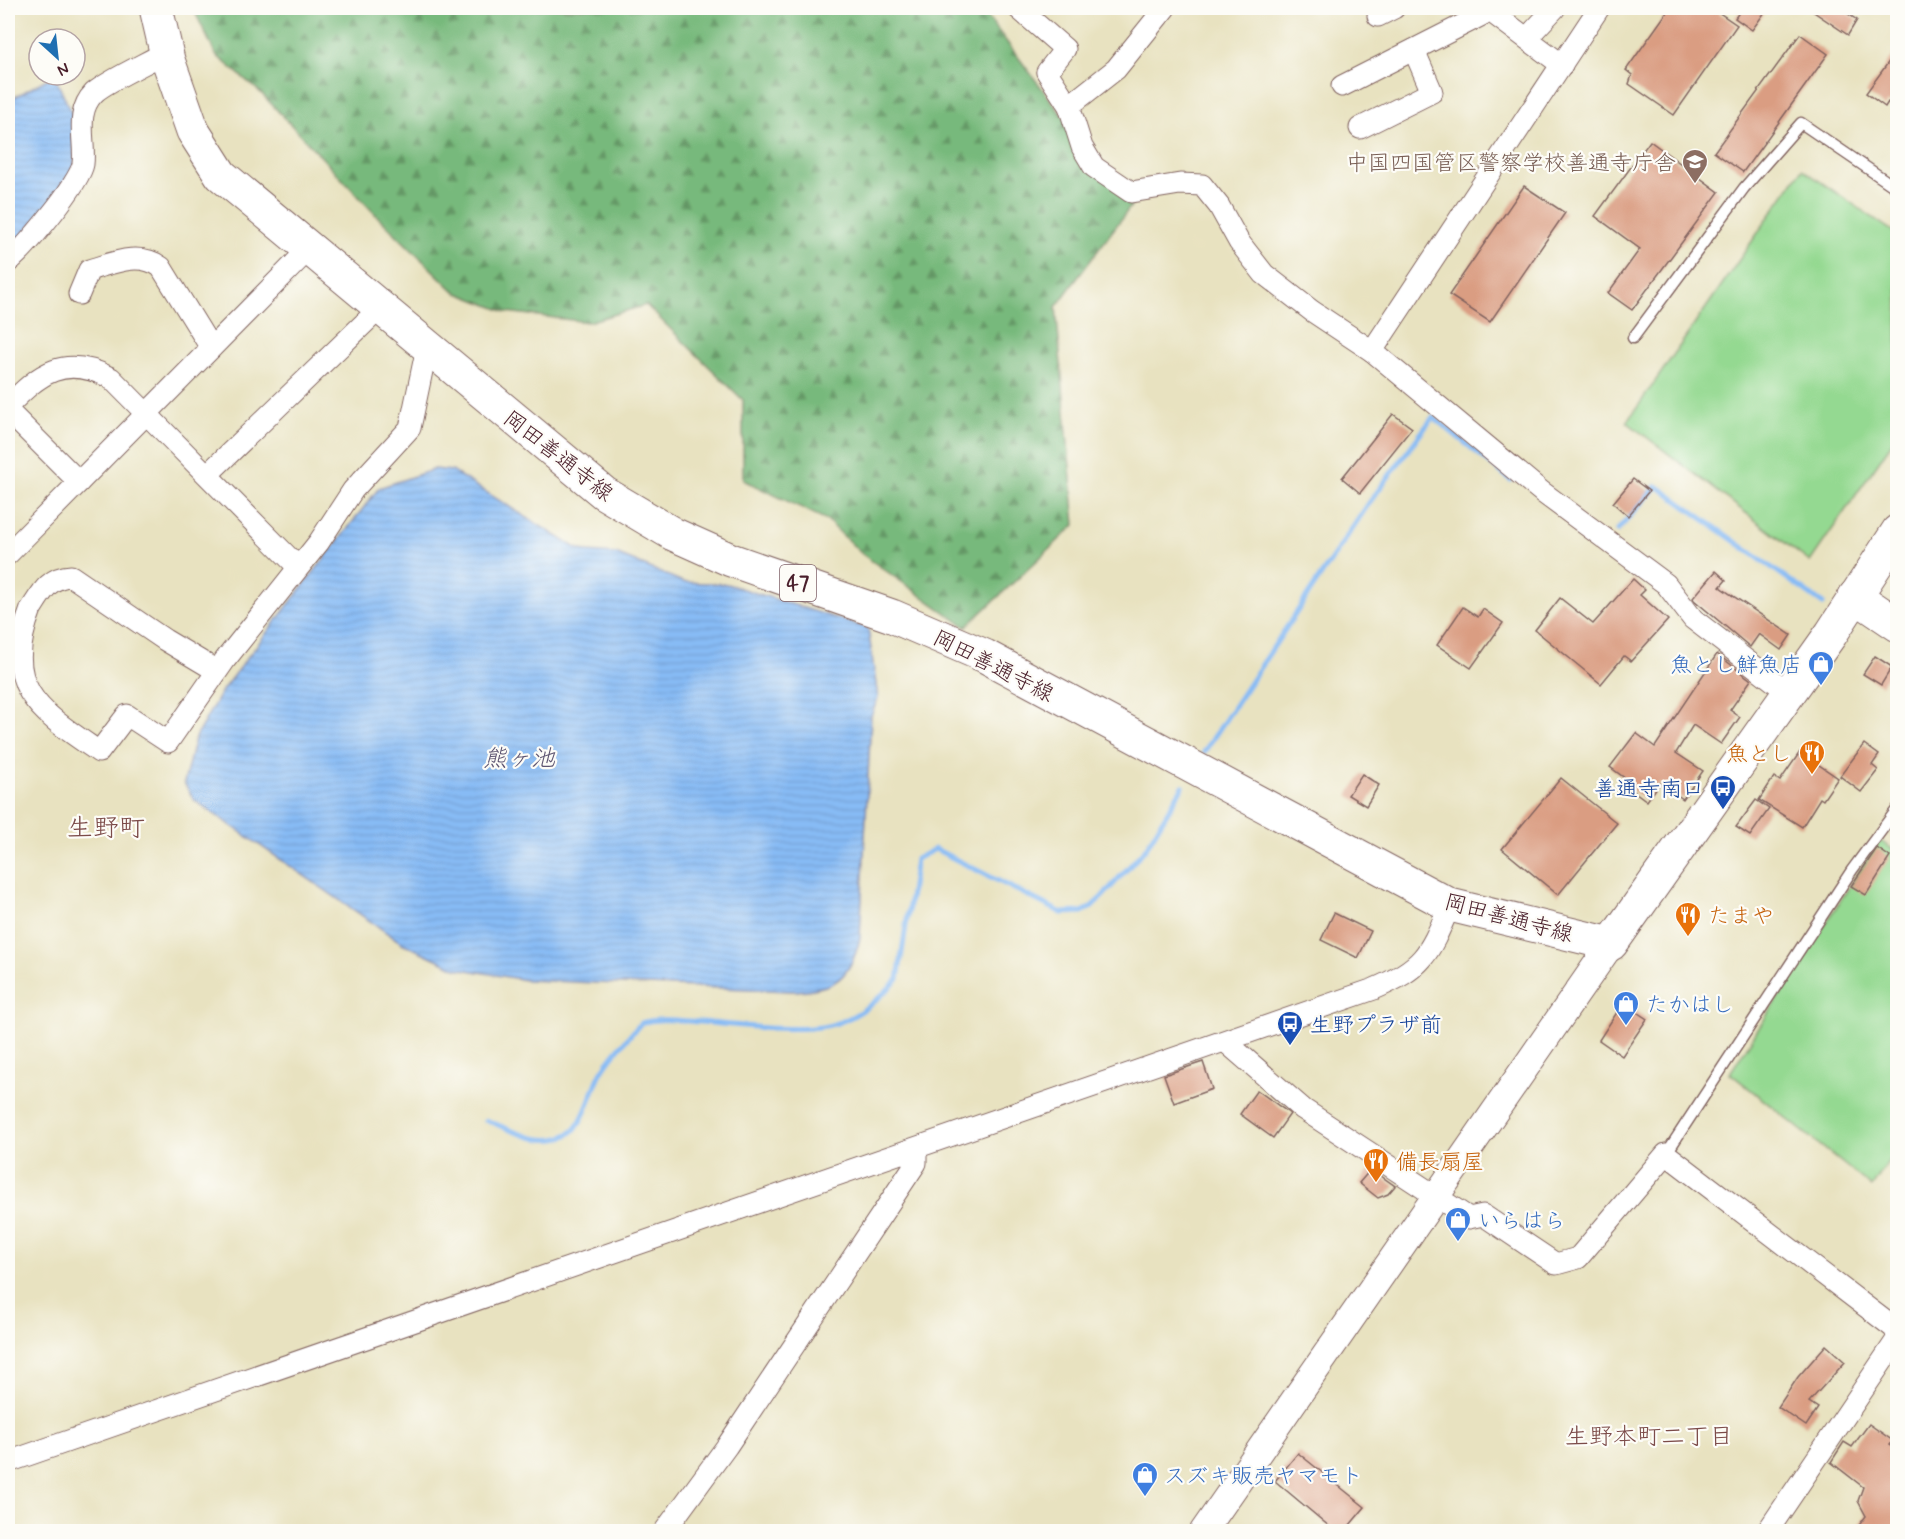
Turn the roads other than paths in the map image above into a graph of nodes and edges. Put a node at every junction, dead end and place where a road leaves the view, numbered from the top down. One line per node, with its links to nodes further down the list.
1 (156, 8): 9 (main road, 岡田善通寺線 / 47)
2 (1018, 8): 12 (street)
3 (1165, 8): 12 (street)
4 (1555, 8): 7 (street)
5 (1599, 8): 10 (street)
6 (1491, 9): 7 (street); 8 (street)
7 (1527, 38): 10 (street)
8 (1414, 50): 11 (street); 13 (street)
9 (166, 52): 15 (main road, 岡田善通寺線 / 47); 16 (street)
10 (1562, 64): 22 (street)
11 (1342, 86)
12 (1069, 106): 22 (street)
13 (1360, 128)
14 (1898, 189): 19 (lane)
15 (310, 248): 18 (main road, 岡田善通寺線 / 47); 21 (street)
16 (8, 262)
17 (79, 294): 21 (street)
18 (380, 308): 20 (main road, 岡田善通寺線 / 47); 26 (street)
19 (1633, 338)
20 (427, 347): 30 (street); 36 (main road, 岡田善通寺線 / 47)
21 (211, 348): 25 (street)
22 (1372, 351): 34 (street)
23 (8, 406): 25 (street)
24 (8, 411): 27 (street)
25 (146, 413): 26 (street); 27 (street)
26 (208, 474): 30 (street)
27 (79, 482): 29 (street)
28 (1898, 531): 31 (main road)
29 (8, 554)
30 (297, 566): 33 (street)
31 (1855, 596): 32 (main road); 34 (main road)
32 (1898, 625)
33 (217, 671): 33 (street)
34 (1789, 693): 37 (main road)
35 (1898, 808): 40 (lane)
36 (1450, 905): 37 (main road, 岡田善通寺線 / 47); 38 (street)
37 (1611, 944): 41 (street)
38 (1226, 1042): 39 (street); 41 (street)
39 (916, 1149): 43 (street); 44 (street)
40 (1666, 1154): 41 (street); 42 (street)
41 (1436, 1196): 45 (street)
42 (1897, 1332): 46 (street)
43 (8, 1462)
44 (664, 1532)
45 (1203, 1532)
46 (1767, 1532)

